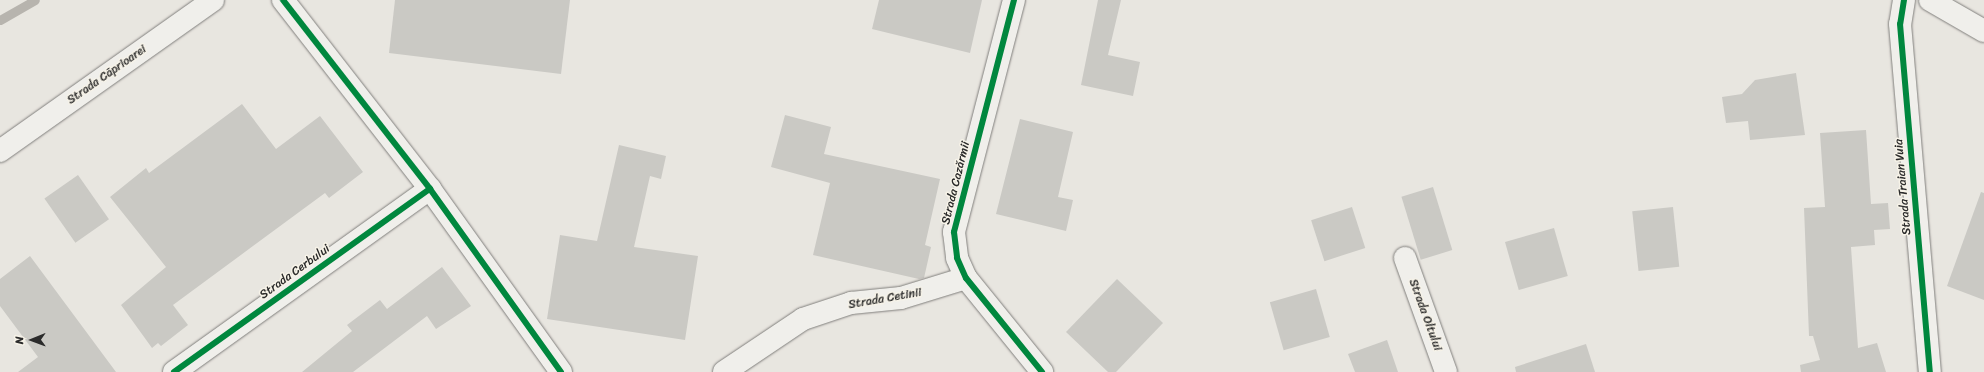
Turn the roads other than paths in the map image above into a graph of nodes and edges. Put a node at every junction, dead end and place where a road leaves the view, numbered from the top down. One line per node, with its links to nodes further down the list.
1 (213, 0): 7 (street, Strada Căprioarei)
2 (283, 0): 8 (street)
3 (1014, 0): 10 (street, Strada Cazărmii)
4 (1904, 0): 16 (street, Strada Traian Vuia)
5 (1930, 0): 6 (street)
6 (1984, 31)
7 (0, 151)
8 (430, 190): 11 (street, Strada Cerbului); 12 (street)
9 (1405, 258): 15 (street, Strada Oltului)
10 (966, 278): 13 (street, Strada Cetinii); 14 (street, Strada Cazărmii)
11 (174, 372)
12 (561, 372)
13 (724, 372)
14 (1042, 372)
15 (1446, 372)
16 (1930, 372)

